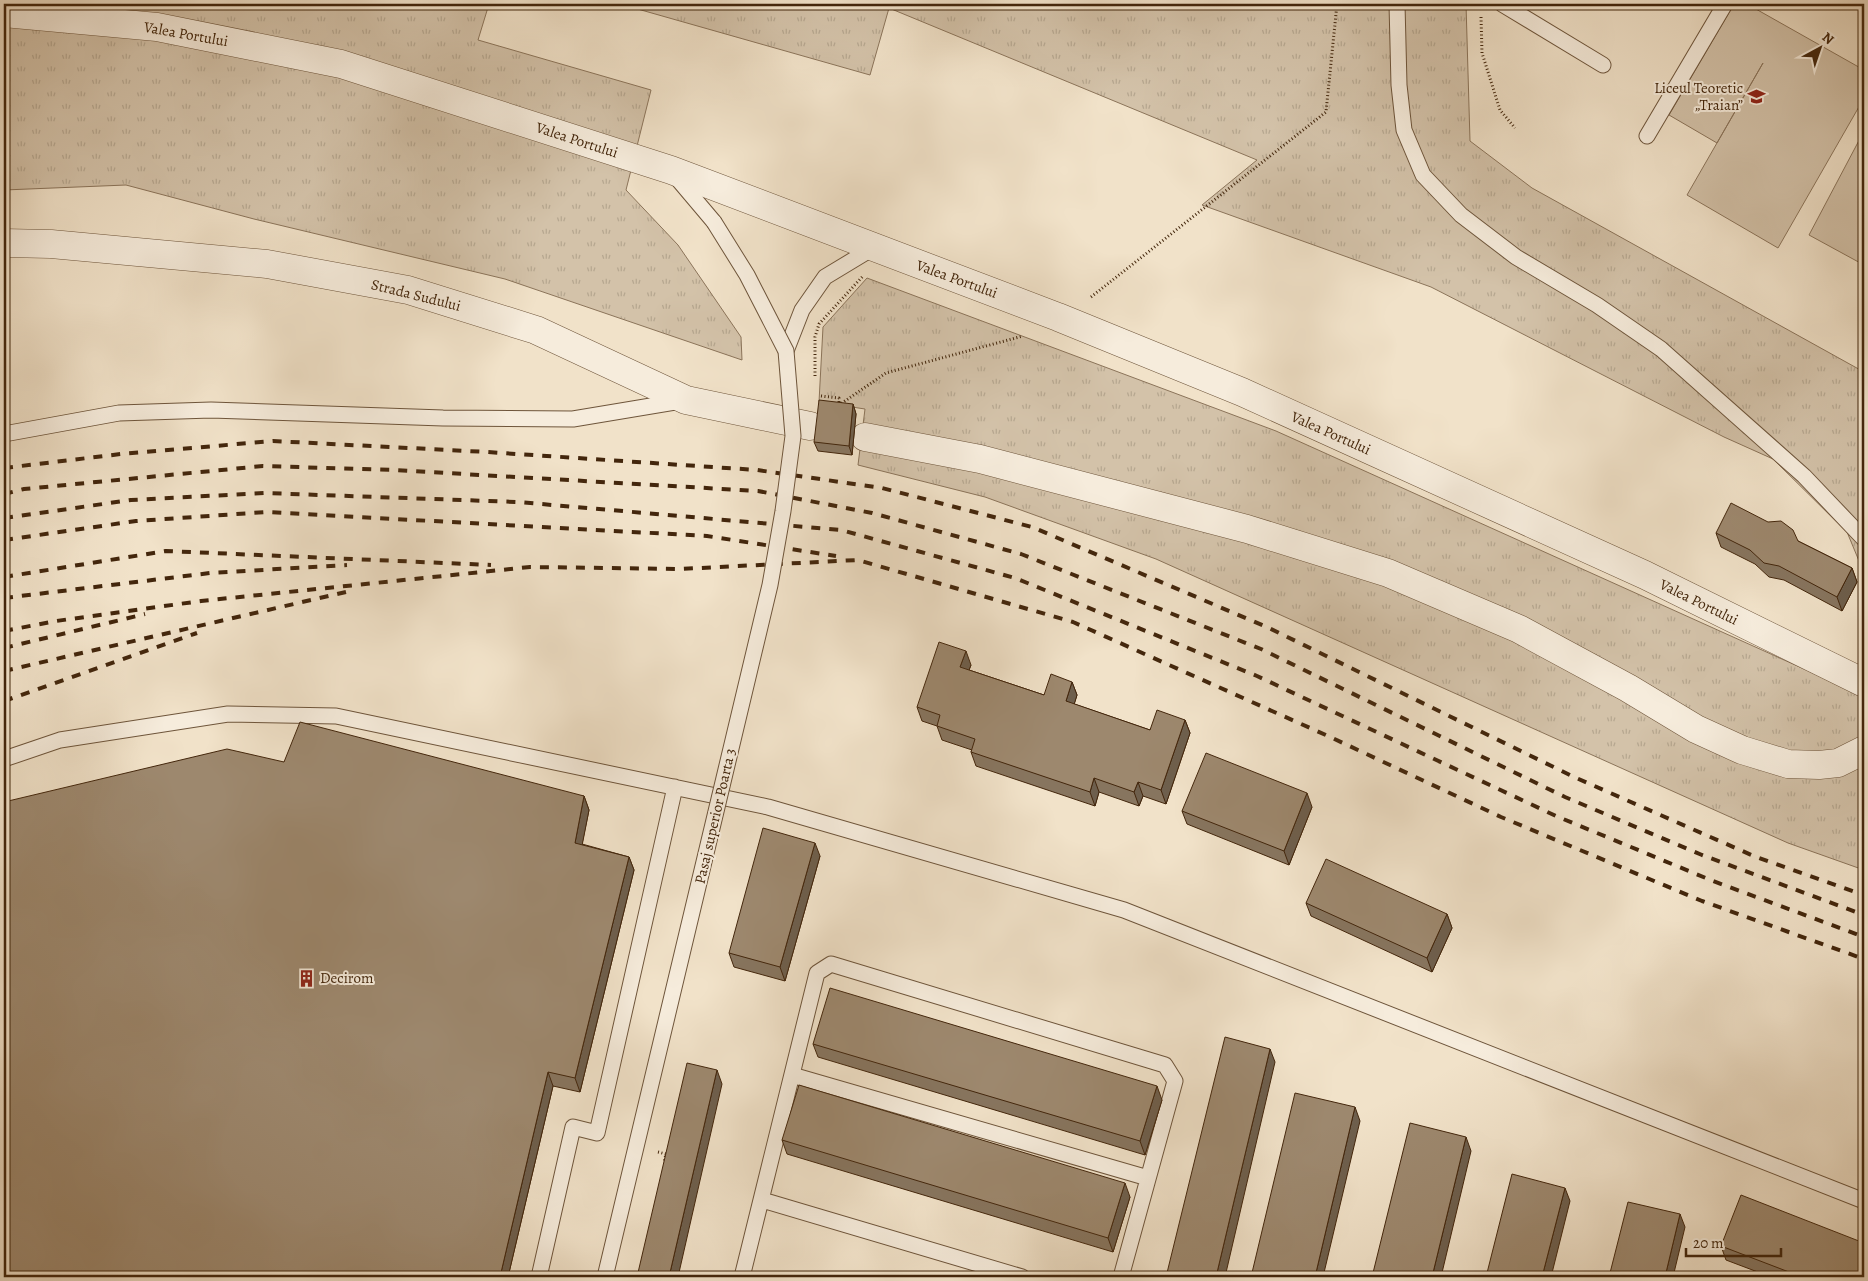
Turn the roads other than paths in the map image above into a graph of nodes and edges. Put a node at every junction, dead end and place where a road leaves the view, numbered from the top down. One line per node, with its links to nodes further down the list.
1 (1397, 4): 15 (lane)
2 (1502, 4): 5 (lane)
3 (1725, 4): 6 (lane)
4 (4, 12): 7 (street, Valea Portului)
5 (1603, 65)
6 (1648, 136)
7 (670, 170): 9 (street, Valea Portului); 10 (lane, Pasaj superior Poarta 3, bridge)
8 (4, 244): 11 (street, Strada Sudului)
9 (873, 248): 10 (lane, Pasaj superior Poarta 3); 16 (street, Valea Portului)
10 (786, 350): 25 (lane, Pasaj superior Poarta 3, bridge)
11 (686, 400): 12 (street, Strada Sudului); 13 (lane)
12 (810, 426)
13 (4, 434)
14 (865, 437): 17 (street)
15 (1864, 539)
16 (1864, 683)
17 (1864, 750)
18 (4, 759): 19 (lane)
19 (675, 787): 23 (lane); 24 (lane)
20 (792, 1076): 21 (lane); 21 (lane); 22 (lane)
21 (1148, 1178): 28 (lane)
22 (762, 1200): 26 (lane); 27 (lane)
23 (1864, 1201)
24 (539, 1277)
25 (605, 1277)
26 (742, 1277)
27 (1022, 1277)
28 (1120, 1277)

